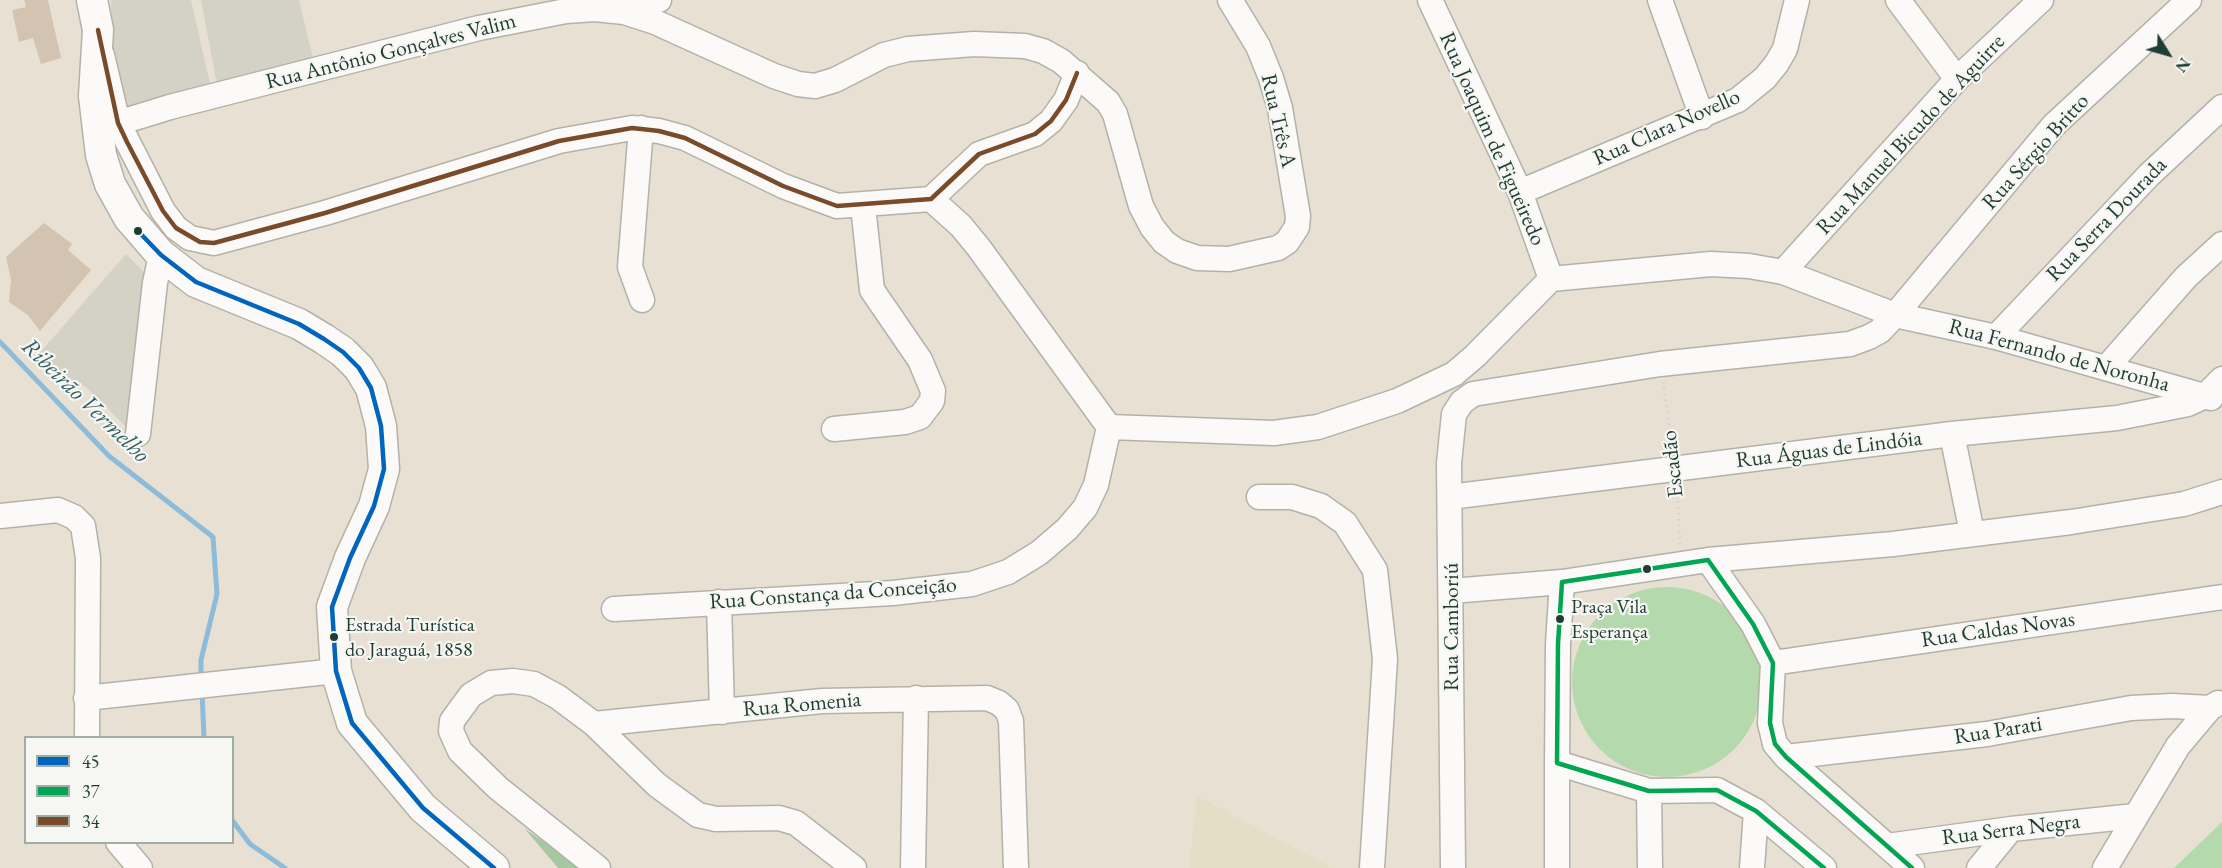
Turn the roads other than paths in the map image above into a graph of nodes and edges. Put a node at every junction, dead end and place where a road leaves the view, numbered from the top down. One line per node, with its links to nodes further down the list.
1 (92, 0): 11 (main road)
2 (659, 0): 10 (street)
3 (1230, 0): 22 (street, Rua Três A)
4 (1430, 0): 19 (street, Rua Joaquim de Figueiredo)
5 (1660, 0): 16 (street)
6 (1797, 0): 16 (street, Rua Clara Novello)
7 (1898, 0): 13 (street)
8 (2041, 0): 13 (street, Rua Manuel Bicudo de Aguirre)
9 (2189, 0): 28 (street, Rua Sérgio Britto)
10 (624, 12): 12 (street, Rua Antônio Gonçalves Valim); 17 (street, Rua Antônio Gonçalves Valim)
11 (98, 30): 14 (main road); 17 (street)
12 (1077, 73): 20 (street); 22 (street, Rua Antônio Gonçalves Valim)
13 (1957, 79): 25 (street, Rua Manuel Bicudo de Aguirre)
14 (94, 96): 17 (street); 24 (main road)
15 (2222, 106): 29 (street, Rua Serra Dourada)
16 (1702, 117): 19 (street, Rua Clara Novello)
17 (118, 123): 18 (street)
18 (641, 128): 21 (street); 27 (street)
19 (1520, 192): 26 (street, Rua Joaquim de Figueiredo)
20 (931, 200): 21 (street); 32 (street)
21 (863, 206): 33 (street)
22 (1298, 216)
23 (2222, 244): 30 (street)
24 (161, 255): 34 (street); 48 (main road)
25 (1783, 272): 26 (street); 28 (street)
26 (1551, 279): 32 (street)
27 (642, 300)
28 (1895, 315): 29 (street, Rua Fernando de Noronha); 37 (street, Rua Camboriú)
29 (1996, 337): 30 (street, Rua Fernando de Noronha)
30 (2107, 367): 31 (street, Rua Fernando de Noronha)
31 (2216, 392): 35 (street, Rua Águas de Lindóia)
32 (1109, 427): 45 (street, Rua Constança da Conceição)
33 (834, 429)
34 (138, 434)
35 (1952, 434): 37 (street, Rua Águas de Lindóia); 40 (street)
36 (2222, 492): 40 (street)
37 (1450, 496): 43 (street, Rua Camboriú)
38 (1258, 497): 71 (street)
39 (0, 516): 49 (street)
40 (1972, 533): 41 (street)
41 (1708, 560): 42 (street); 47 (street)
42 (1562, 582): 43 (street); 57 (street)
43 (1451, 591): 72 (street, Rua Camboriú)
44 (2222, 597): 47 (street, Rua Caldas Novas)
45 (719, 602): 46 (street, Rua Constança da Conceição); 52 (street)
46 (614, 609)
47 (1773, 663): 56 (street)
48 (336, 671): 49 (street); 53 (main road)
49 (86, 698): 55 (street)
50 (916, 698): 52 (street, Rua Romenia); 69 (street); 70 (street, Rua Romenia)
51 (2216, 704): 56 (street, Rua Parati); 60 (street)
52 (722, 712): 54 (street, Rua Romenia)
53 (352, 723): 65 (main road); 66 (main road)
54 (594, 724): 67 (street); 68 (street)
55 (87, 736)
56 (1786, 758): 63 (street)
57 (1557, 763): 58 (street); 73 (street)
58 (1649, 790): 59 (street); 74 (street)
59 (1756, 811): 75 (street); 76 (street)
60 (2135, 816): 61 (street, Rua Serra Negra); 79 (street)
61 (2011, 829): 63 (street, Rua Serra Negra); 78 (street)
62 (119, 844): 64 (street)
63 (1887, 846): 77 (street)
64 (140, 868)
65 (494, 868)
66 (514, 868)
67 (598, 868)
68 (854, 868)
69 (913, 868)
70 (1016, 868)
71 (1372, 868)
72 (1454, 868)
73 (1557, 868)
74 (1650, 868)
75 (1752, 868)
76 (1824, 868)
77 (1912, 868)
78 (1979, 868)
79 (2105, 868)

